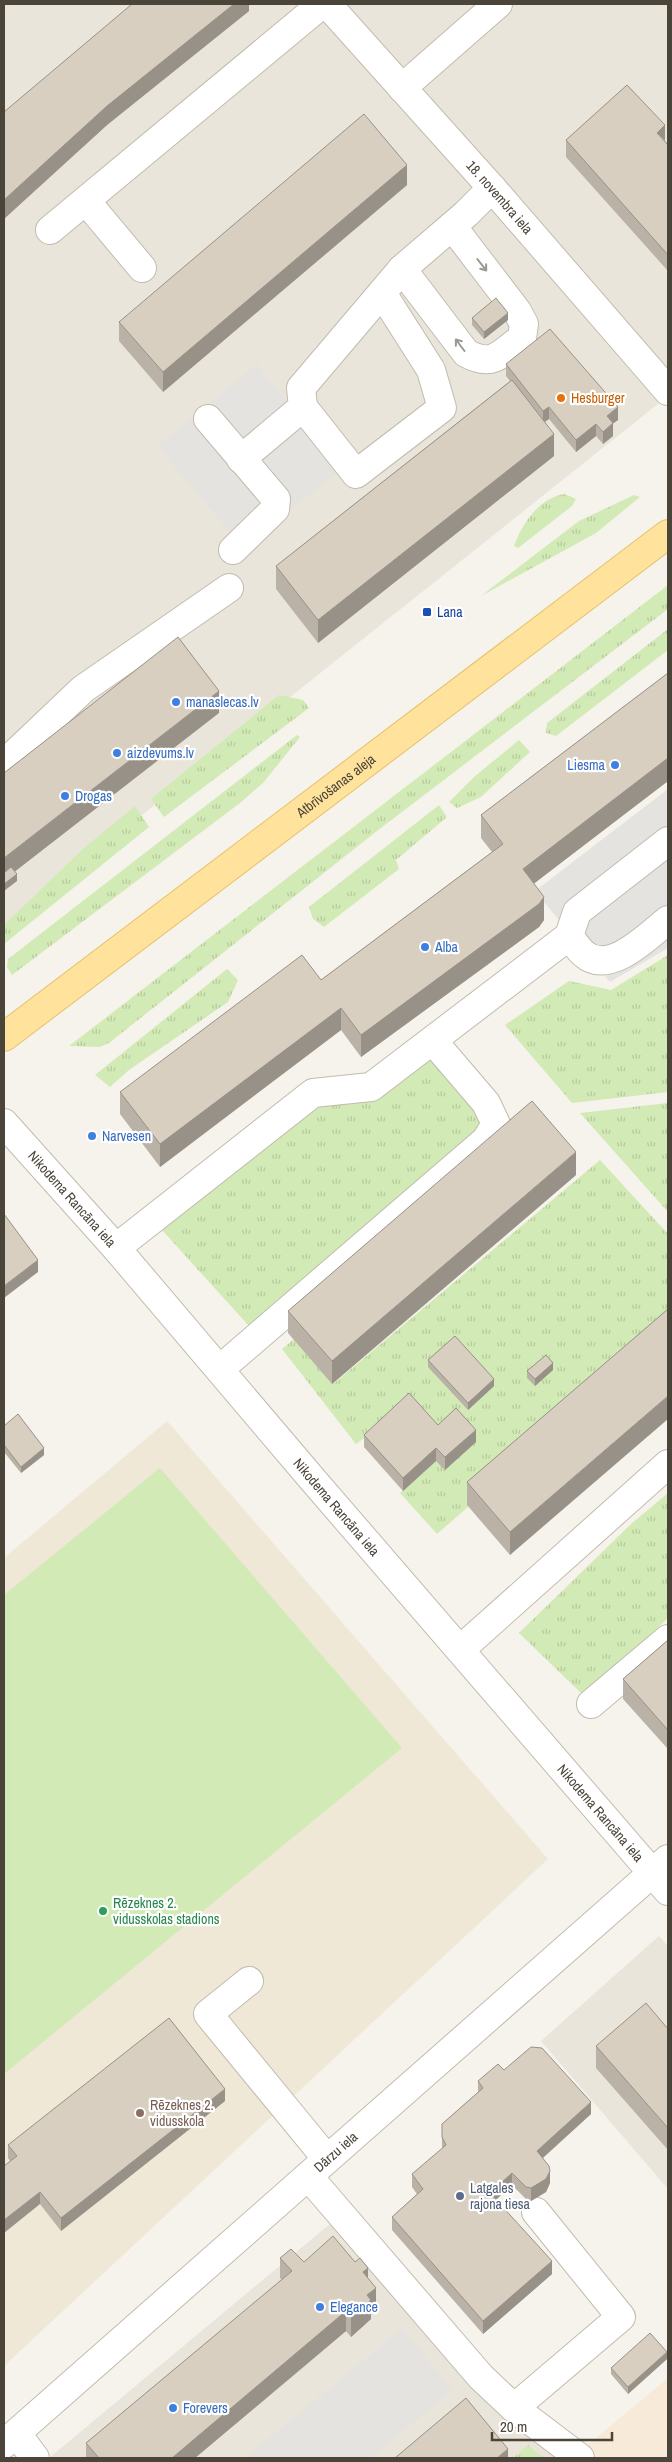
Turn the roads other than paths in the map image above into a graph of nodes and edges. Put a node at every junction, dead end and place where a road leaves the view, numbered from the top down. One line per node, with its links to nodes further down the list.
1 (322, 4): 6 (street)
2 (328, 4): 4 (street, 18. novembra iela)
3 (498, 4): 4 (street)
4 (402, 88): 5 (street, 18. novembra iela)
5 (492, 188): 7 (street); 12 (street, 18. novembra iela)
6 (86, 201): 8 (street); 9 (street)
7 (452, 226): 10 (street); 10 (street, one-way to 10)
8 (50, 230)
9 (142, 268)
10 (402, 268): 11 (street)
11 (382, 293): 13 (street); 13 (street)
12 (668, 391)
13 (303, 407): 15 (street)
14 (208, 419): 15 (street)
15 (241, 459): 17 (street)
16 (668, 534): 23 (main road, Atbrīvošanas aleja)
17 (232, 550)
18 (228, 588): 19 (street)
19 (4, 764)
20 (668, 841): 22 (street)
21 (668, 920): 22 (street)
22 (569, 936): 24 (street)
23 (4, 1037)
24 (433, 1041): 26 (street); 27 (street)
25 (4, 1123): 26 (street, Nikodema Rancāna iela)
26 (116, 1248): 27 (street, Nikodema Rancāna iela)
27 (220, 1369): 30 (street, Nikodema Rancāna iela)
28 (668, 1464): 30 (street)
29 (668, 1639): 31 (street)
30 (461, 1649): 32 (street, Nikodema Rancāna iela)
31 (592, 1704)
32 (663, 1874): 34 (street, Dārzu iela)
33 (249, 1982): 34 (street)
34 (317, 2168): 36 (street); 37 (street, Dārzu iela)
35 (536, 2212): 36 (street)
36 (514, 2408): 39 (street)
37 (10, 2439): 38 (street)
38 (35, 2458)
39 (580, 2458)

